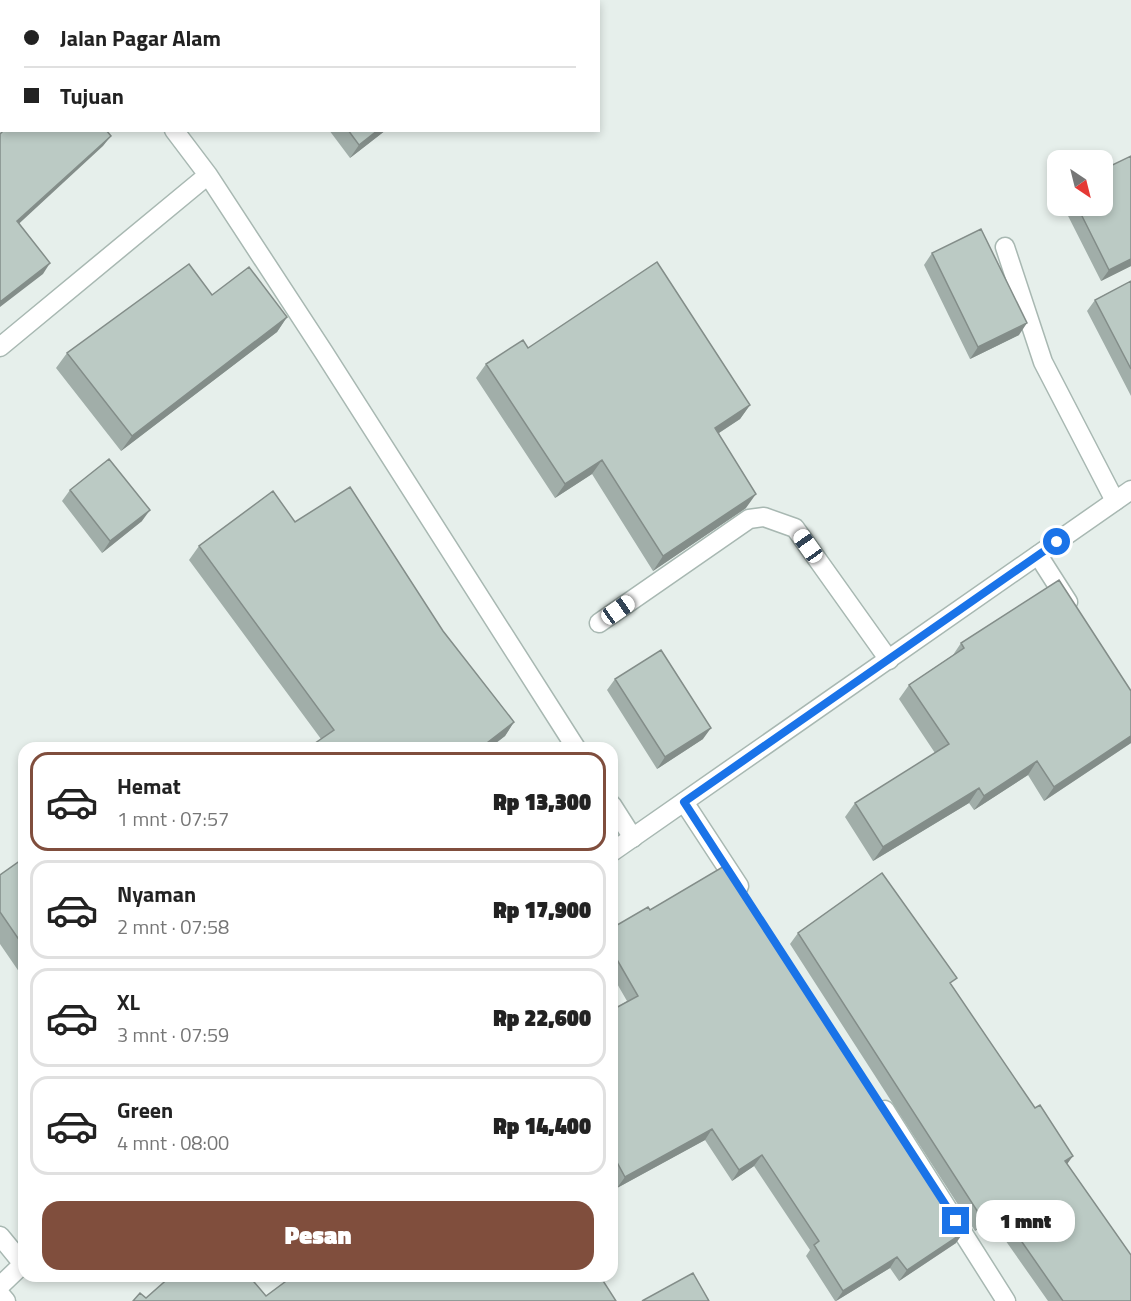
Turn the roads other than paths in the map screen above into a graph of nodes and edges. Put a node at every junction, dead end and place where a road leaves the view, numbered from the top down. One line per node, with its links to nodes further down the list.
1 (176, 132): 2 (street)
2 (208, 175): 4 (street); 11 (street)
3 (1005, 247): 6 (street)
4 (0, 346)
5 (1131, 490): 6 (street)
6 (1115, 501): 7 (street)
7 (1038, 555): 8 (street); 10 (street)
8 (1075, 613)
9 (599, 622): 10 (street)
10 (889, 660): 12 (street)
11 (572, 742)
12 (684, 802): 14 (street); 16 (street)
13 (618, 814): 14 (street)
14 (633, 838): 15 (street)
15 (618, 848)
16 (749, 902)
17 (873, 1092): 24 (street)
18 (0, 1236): 19 (street)
19 (18, 1257)
20 (18, 1268): 21 (street)
21 (0, 1286)
22 (0, 1293): 23 (street)
23 (6, 1301)
24 (1006, 1301)

